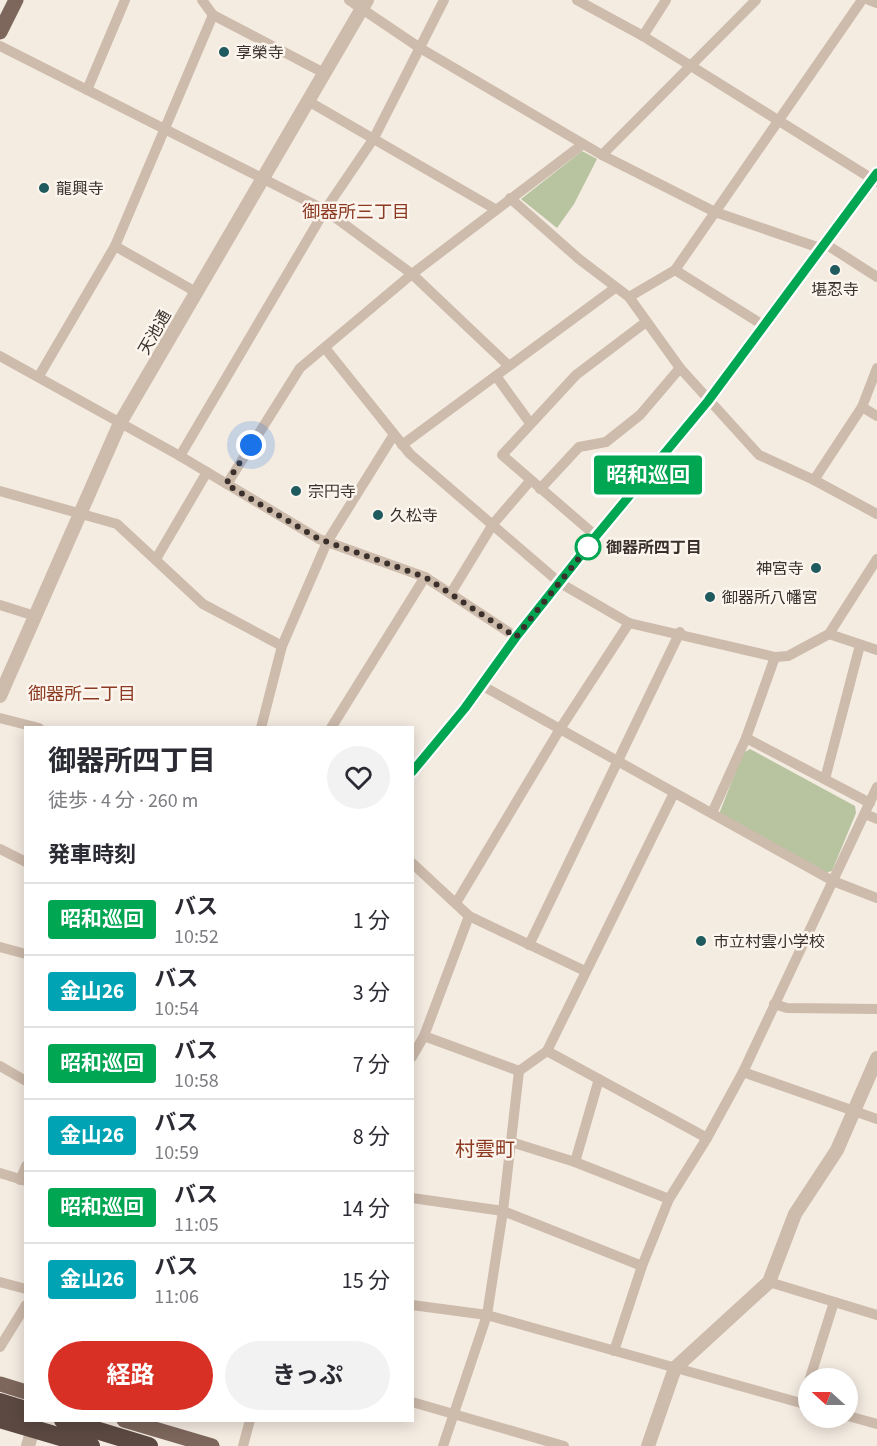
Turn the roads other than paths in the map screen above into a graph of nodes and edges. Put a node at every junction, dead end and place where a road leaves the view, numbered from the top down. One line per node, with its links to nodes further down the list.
1 (15, 0): 14 (main road)
2 (125, 0): 20 (street)
3 (202, 0): 13 (street)
4 (349, 0): 12 (street)
5 (444, 0): 17 (street)
6 (578, 0): 15 (street)
7 (666, 0): 15 (street)
8 (756, 0): 18 (street)
9 (862, 0): 22 (street)
10 (869, 0): 11 (street)
11 (877, 3)
12 (365, 4): 17 (street); 19 (street, 天池通)
13 (213, 15): 19 (street); 23 (street)
14 (0, 32)
15 (643, 36): 18 (street)
16 (0, 46): 20 (street)
17 (420, 48): 24 (street); 25 (street)
18 (692, 67): 22 (street); 26 (street)
19 (324, 73): 21 (street, 天池通)
20 (87, 90): 23 (street)
21 (308, 101): 24 (street); 27 (street, 天池通)
22 (779, 122): 28 (street); 32 (street)
23 (165, 129): 27 (street); 34 (street)
24 (374, 138): 30 (street); 31 (street)
25 (583, 144): 26 (street); 29 (street)
26 (602, 155): 32 (street)
27 (263, 177): 31 (street); 39 (street, 天池通)
28 (876, 178): 33 (street)
29 (510, 198): 30 (street); 38 (street)
30 (495, 209): 36 (street)
31 (326, 210): 36 (street); 57 (street)
32 (715, 212): 33 (street); 35 (street)
33 (822, 245): 37 (street); 42 (street)
34 (115, 246): 39 (street); 48 (street)
35 (675, 270): 40 (street); 42 (street)
36 (412, 274): 43 (street); 45 (street)
37 (877, 277)
38 (615, 288): 40 (street); 45 (street)
39 (196, 292): 53 (street, 天池通)
40 (629, 297): 41 (street)
41 (646, 322): 46 (street); 54 (street)
42 (763, 325): 50 (street)
43 (325, 348): 55 (street); 61 (street)
44 (0, 356): 48 (street)
45 (508, 365): 49 (street)
46 (680, 368): 50 (street); 62 (street)
47 (877, 368): 51 (street)
48 (39, 376): 53 (street)
49 (496, 376): 54 (street); 56 (street)
50 (708, 401): 59 (street); 67 (street)
51 (862, 407): 52 (street); 59 (street)
52 (877, 416)
53 (120, 423): 57 (street); 64 (street, 天池通)
54 (530, 423): 60 (street)
55 (393, 436): 56 (street); 68 (street)
56 (402, 445): 66 (street)
57 (180, 456): 58 (street)
58 (207, 472): 61 (street); 70 (street)
59 (814, 480): 65 (street)
60 (531, 481): 62 (street); 66 (street)
61 (226, 484): 68 (street)
62 (540, 489): 67 (street)
63 (0, 491): 64 (street)
64 (80, 513): 70 (street); 75 (street, 天池通)
65 (877, 514)
66 (493, 524): 72 (street); 73 (street)
67 (596, 536): 72 (street)
68 (327, 542): 71 (street); 81 (street)
69 (877, 559): 78 (street)
70 (156, 560): 81 (street)
71 (425, 577): 73 (street); 89 (street)
72 (560, 583): 76 (street); 79 (street)
73 (451, 593): 79 (street)
74 (0, 605): 75 (street)
75 (35, 616): 85 (street, 天池通)
76 (629, 623): 77 (street); 90 (street)
77 (680, 632): 83 (street); 92 (street)
78 (829, 634): 80 (street); 83 (street)
79 (516, 637): 84 (street)
80 (860, 645): 82 (street); 94 (street)
81 (282, 646): 88 (street)
82 (877, 650)
83 (775, 657): 91 (street)
84 (481, 685): 90 (street); 93 (street)
85 (0, 696)
86 (0, 718): 87 (street)
87 (31, 726)
88 (262, 726)
89 (332, 726)
90 (560, 729): 92 (street); 106 (street)
91 (746, 738): 94 (street); 98 (street)
92 (618, 760): 96 (street); 108 (street)
93 (414, 769)
94 (825, 778): 97 (street)
95 (877, 787): 97 (street)
96 (674, 793): 98 (street); 111 (street)
97 (870, 804): 99 (street)
98 (712, 813): 104 (street)
99 (865, 814): 100 (street); 104 (street)
100 (877, 819)
101 (0, 849): 102 (street)
102 (24, 861)
103 (414, 865): 106 (street)
104 (833, 881): 105 (street); 112 (street)
105 (877, 898)
106 (456, 903): 107 (street)
107 (469, 916): 108 (street); 114 (street)
108 (530, 945): 111 (street)
109 (0, 947): 110 (street)
110 (24, 953)
111 (585, 971): 115 (street)
112 (774, 1004): 113 (street); 120 (street)
113 (877, 1009)
114 (424, 1036): 116 (street); 119 (street)
115 (547, 1051): 119 (street); 121 (street)
116 (414, 1054)
117 (877, 1058): 123 (street)
118 (0, 1065): 122 (street)
119 (519, 1071): 126 (street)
120 (742, 1072): 123 (street); 125 (street)
121 (599, 1079): 125 (street); 127 (street)
122 (24, 1080)
123 (853, 1111): 124 (street); 135 (street)
124 (877, 1119)
125 (707, 1138): 131 (street)
126 (511, 1142): 127 (street); 132 (street)
127 (575, 1162): 131 (street)
128 (0, 1173): 129 (street)
129 (23, 1180)
130 (414, 1198): 132 (street)
131 (669, 1199): 133 (street)
132 (503, 1211): 133 (street); 140 (street)
133 (642, 1266): 143 (street)
134 (0, 1282): 136 (street)
135 (769, 1282): 137 (street); 144 (street)
136 (24, 1288)
137 (834, 1302): 141 (street); 145 (street)
138 (414, 1305): 140 (street)
139 (24, 1308): 142 (street)
140 (487, 1315): 143 (street); 152 (street)
141 (877, 1315)
142 (0, 1347)
143 (614, 1351): 144 (street)
144 (675, 1368): 149 (street); 169 (street)
145 (813, 1368)
146 (0, 1384): 147 (main road)
147 (24, 1391)
148 (0, 1402): 151 (highway)
149 (798, 1402)
150 (414, 1403): 152 (street)
151 (24, 1409)
152 (454, 1414): 167 (street); 168 (street)
153 (0, 1419): 163 (highway)
154 (858, 1419): 159 (street)
155 (34, 1422): 161 (street)
156 (70, 1422): 164 (highway)
157 (131, 1422): 165 (main road)
158 (249, 1422): 166 (street)
159 (877, 1424)
160 (0, 1428): 161 (main road)
161 (29, 1442): 162 (main road)
162 (60, 1446)
163 (91, 1446)
164 (149, 1446)
165 (212, 1446)
166 (243, 1446)
167 (443, 1446)
168 (564, 1446)
169 (648, 1446)

